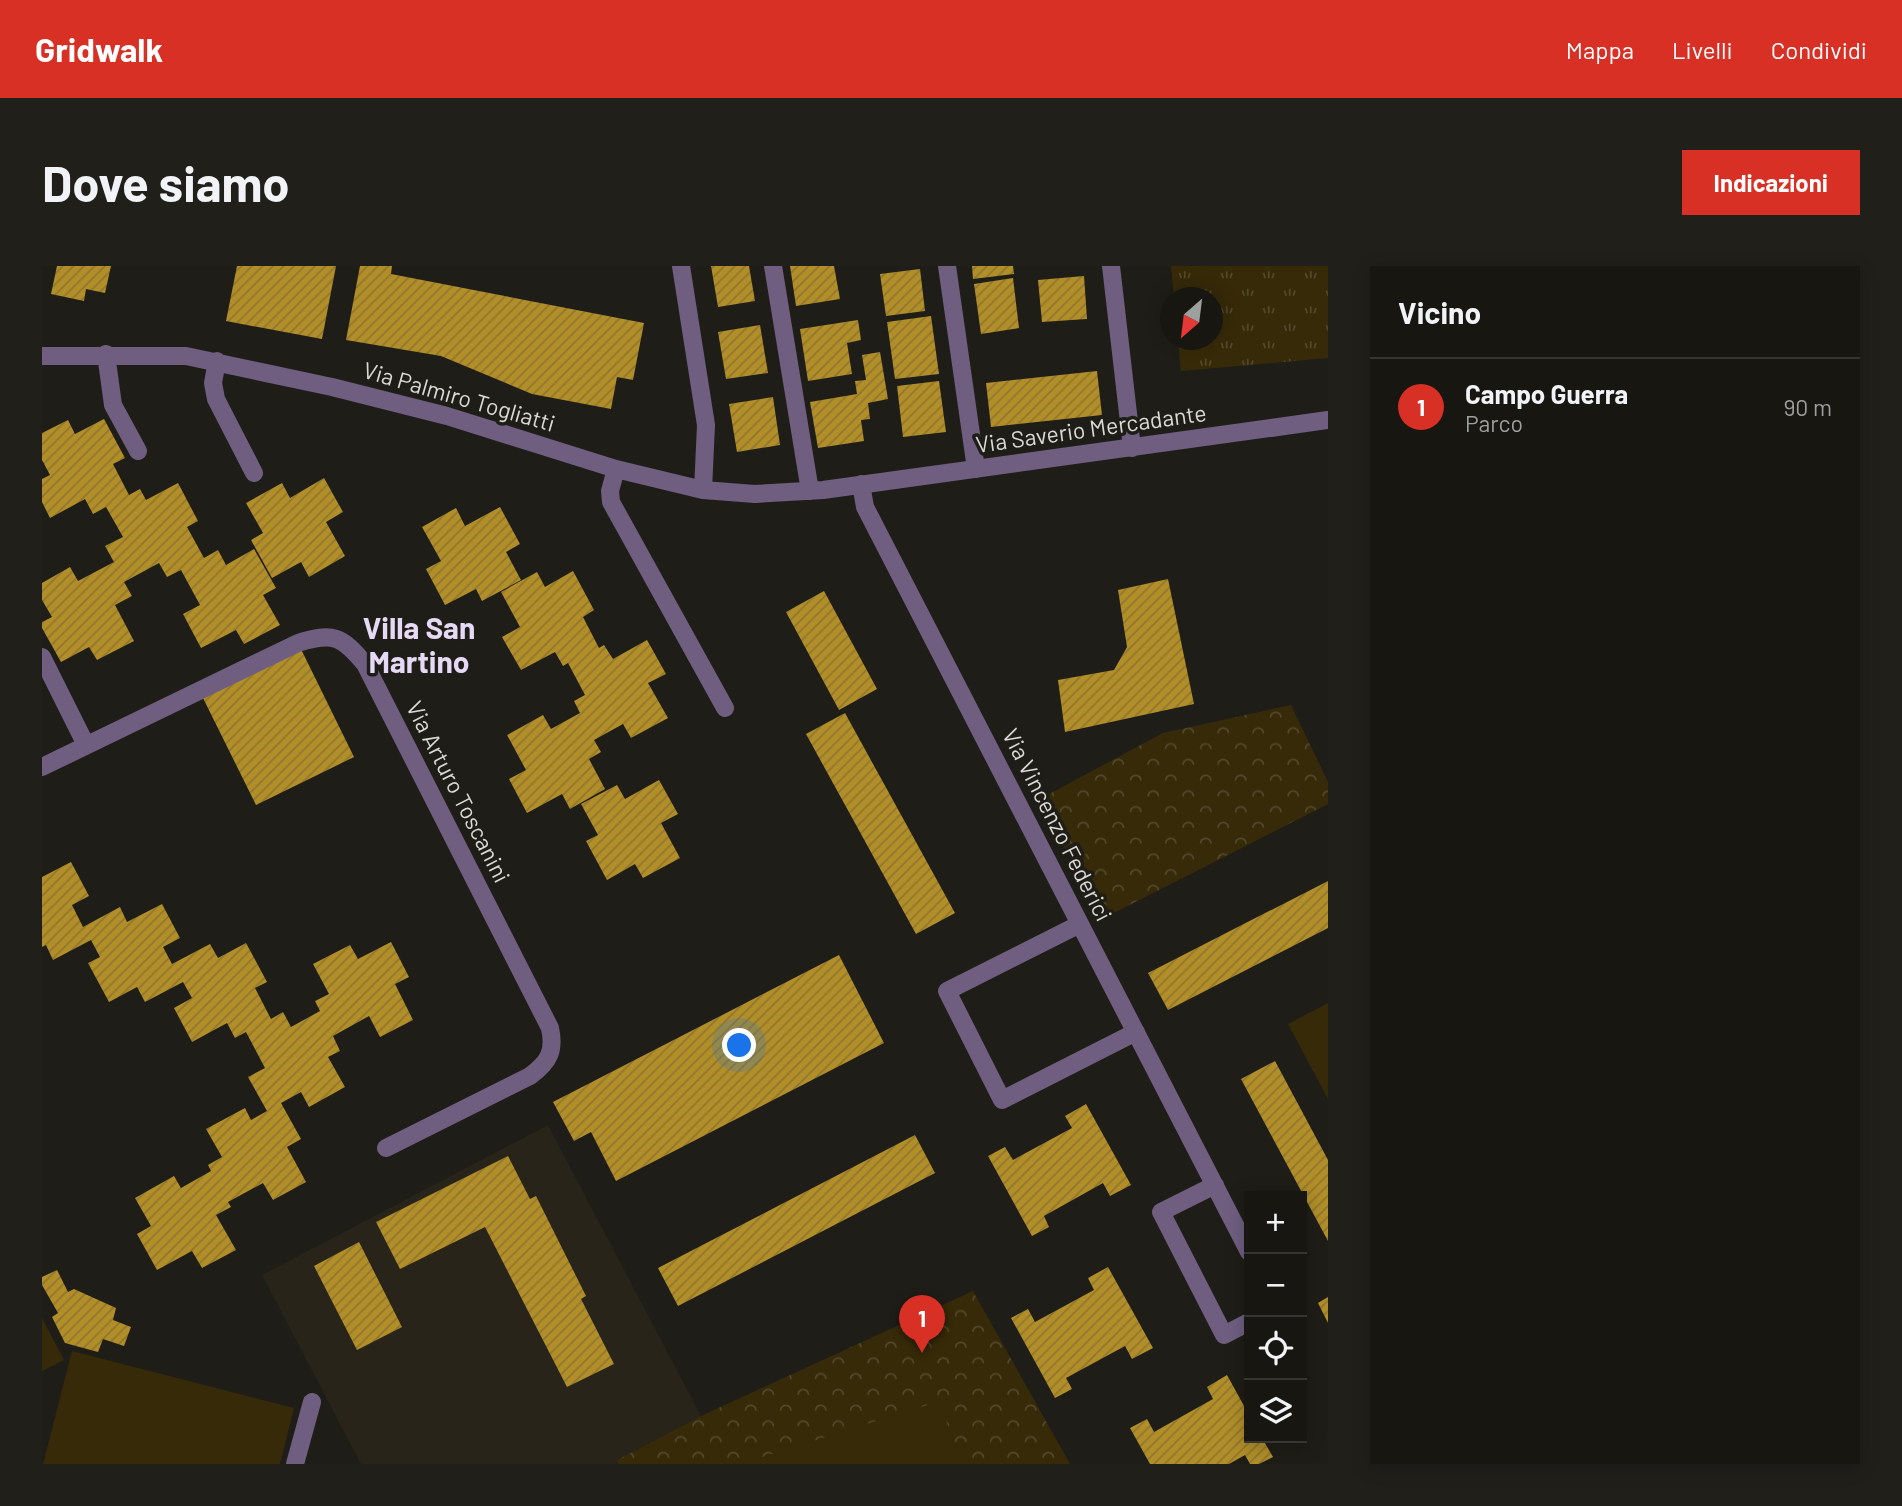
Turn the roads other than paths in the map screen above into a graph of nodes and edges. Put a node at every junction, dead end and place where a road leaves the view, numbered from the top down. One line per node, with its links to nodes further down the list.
1 (681, 266): 15 (street)
2 (773, 266): 16 (street)
3 (947, 266): 12 (street)
4 (1111, 266): 9 (street)
5 (106, 354): 6 (street, Via Palmiro Togliatti); 7 (street, Via Palmiro Togliatti); 10 (street)
6 (42, 356)
7 (217, 361): 11 (street, Via Palmiro Togliatti); 13 (street)
8 (1328, 421): 9 (street, Via Saverio Mercadante)
9 (1132, 448): 12 (street, Via Saverio Mercadante)
10 (138, 452)
11 (616, 469): 15 (street, Via Palmiro Togliatti); 18 (street)
12 (976, 469): 14 (street, Via Saverio Mercadante)
13 (254, 474)
14 (861, 484): 16 (street, Via Palmiro Togliatti); 21 (street, Via Vincenzo Federici)
15 (703, 490): 16 (street, Via Palmiro Togliatti)
16 (810, 491)
17 (42, 657): 19 (street)
18 (725, 708)
19 (86, 745): 20 (street, Via Arturo Toscanini); 23 (street, Via Arturo Toscanini)
20 (42, 767)
21 (1080, 924): 22 (street, Via Vincenzo Federici); 22 (street)
22 (1136, 1032): 24 (street, Via Vincenzo Federici)
23 (386, 1148)
24 (1215, 1185): 25 (street, Via Vincenzo Federici); 26 (street)
25 (1244, 1242)
26 (1244, 1325)
27 (312, 1402): 28 (street)
28 (295, 1464)

